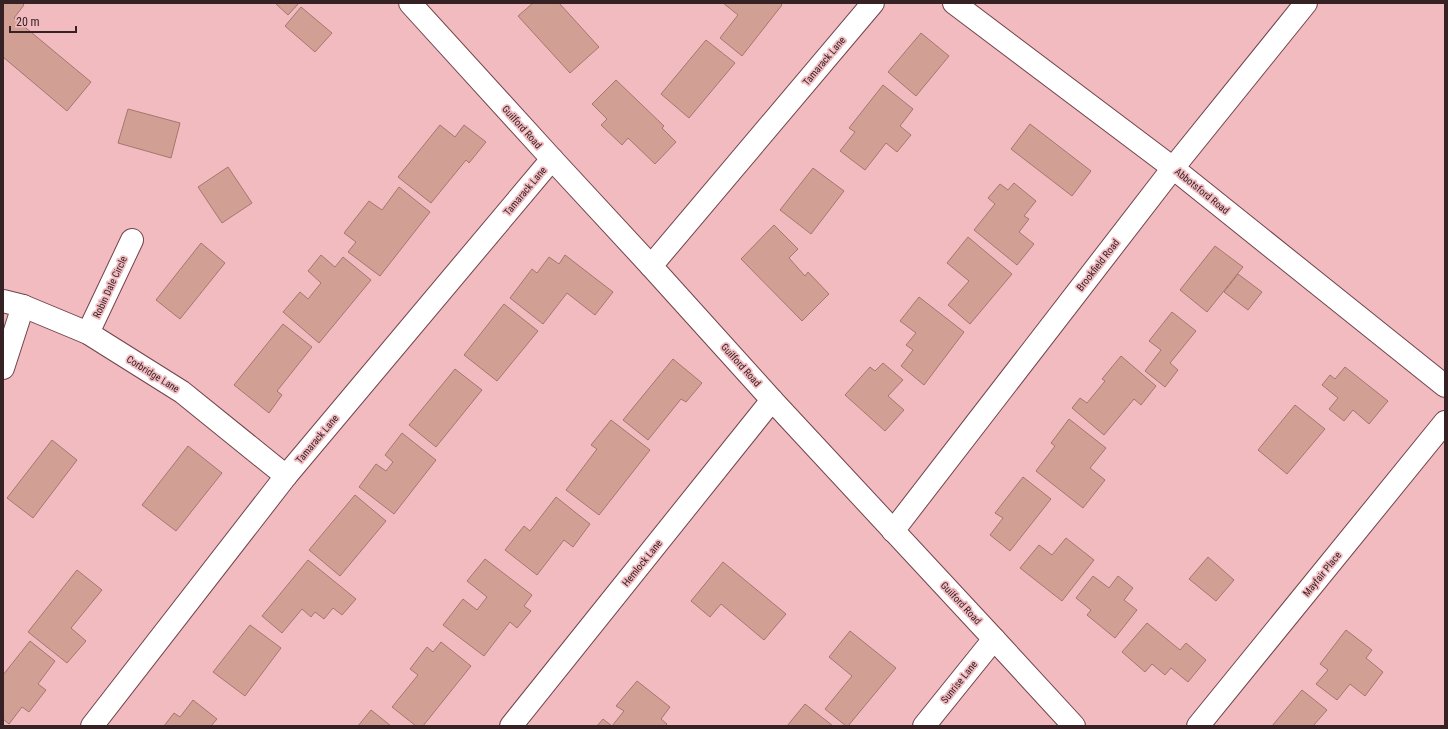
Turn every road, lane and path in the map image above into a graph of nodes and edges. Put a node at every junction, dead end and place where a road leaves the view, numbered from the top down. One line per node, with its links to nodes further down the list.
1 (410, 3): 5 (street, Guilford Road)
2 (873, 3): 8 (street, Tamarack Lane)
3 (954, 3): 6 (street, Abbotsford Road)
4 (1306, 3): 6 (street, Brookfield Road)
5 (552, 159): 8 (street, Guilford Road); 15 (street, Tamarack Lane)
6 (1173, 168): 12 (street, Abbotsford Road); 16 (street, Brookfield Road)
7 (132, 240): 10 (street, Robin Dale Circle)
8 (651, 266): 13 (street, Guilford Road)
9 (13, 304): 10 (street, Corbridge Lane); 11 (street)
10 (88, 333): 15 (street, Corbridge Lane)
11 (3, 368)
12 (1445, 386)
13 (772, 400): 16 (street, Guilford Road); 19 (street, Hemlock Lane)
14 (1445, 422): 22 (street, Mayfair Place)
15 (286, 476): 18 (street, Tamarack Lane)
16 (893, 531): 17 (street, Guilford Road)
17 (994, 639): 20 (street, Sunrise Lane); 21 (street, Guilford Road)
18 (92, 726)
19 (512, 726)
20 (924, 726)
21 (1074, 726)
22 (1198, 726)

